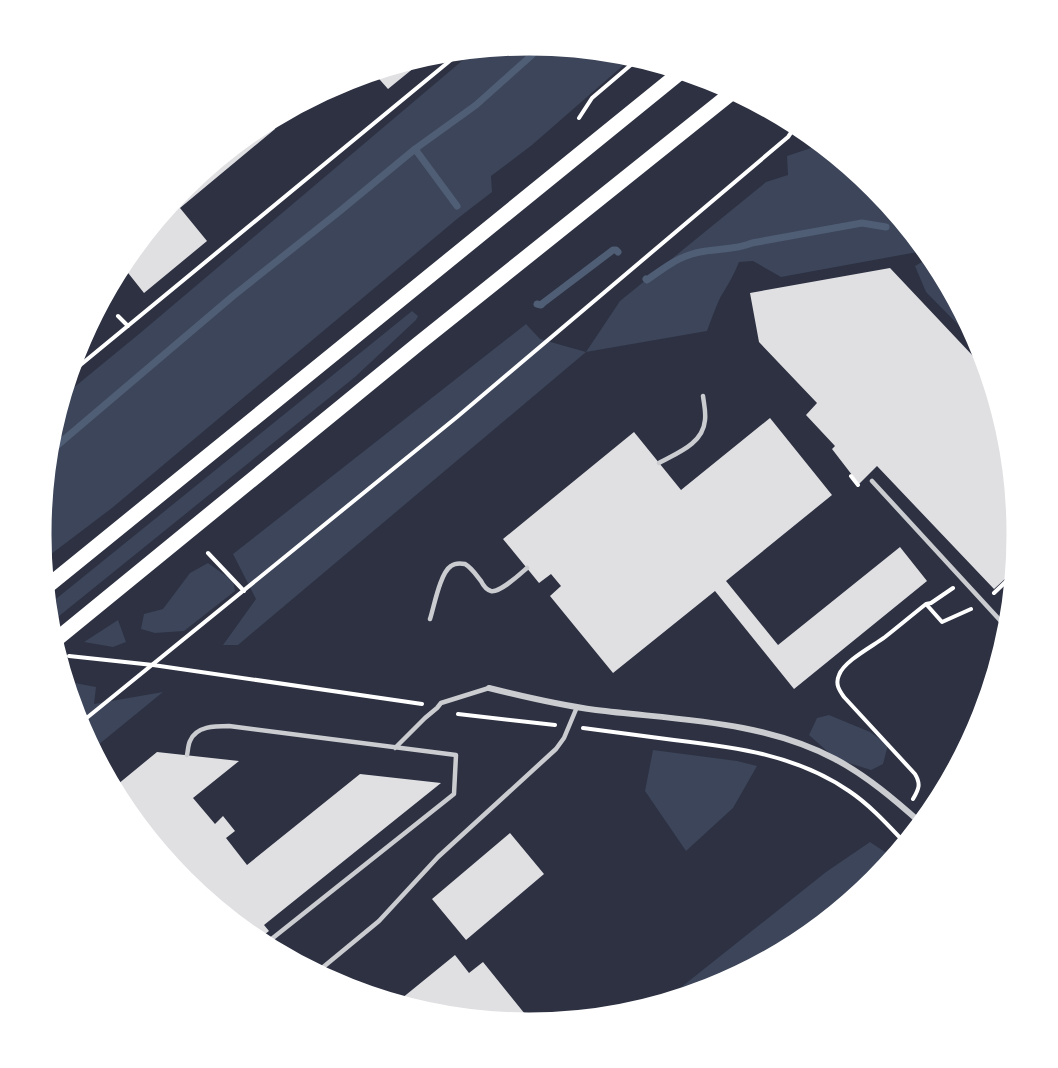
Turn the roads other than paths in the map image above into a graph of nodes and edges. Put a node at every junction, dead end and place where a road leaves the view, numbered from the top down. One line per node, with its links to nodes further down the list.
1 (674, 77): 7 (main road)
2 (726, 97): 10 (main road)
3 (703, 396): 4 (lane)
4 (659, 463)
5 (872, 481): 9 (lane)
6 (527, 568): 8 (lane)
7 (53, 582)
8 (430, 619)
9 (1000, 620)
10 (61, 636)
11 (489, 688): 12 (street); 13 (lane)
12 (577, 707): 15 (street); 17 (lane)
13 (395, 748): 14 (lane); 16 (lane)
14 (187, 755)
15 (915, 818)
16 (272, 939)
17 (323, 967)

